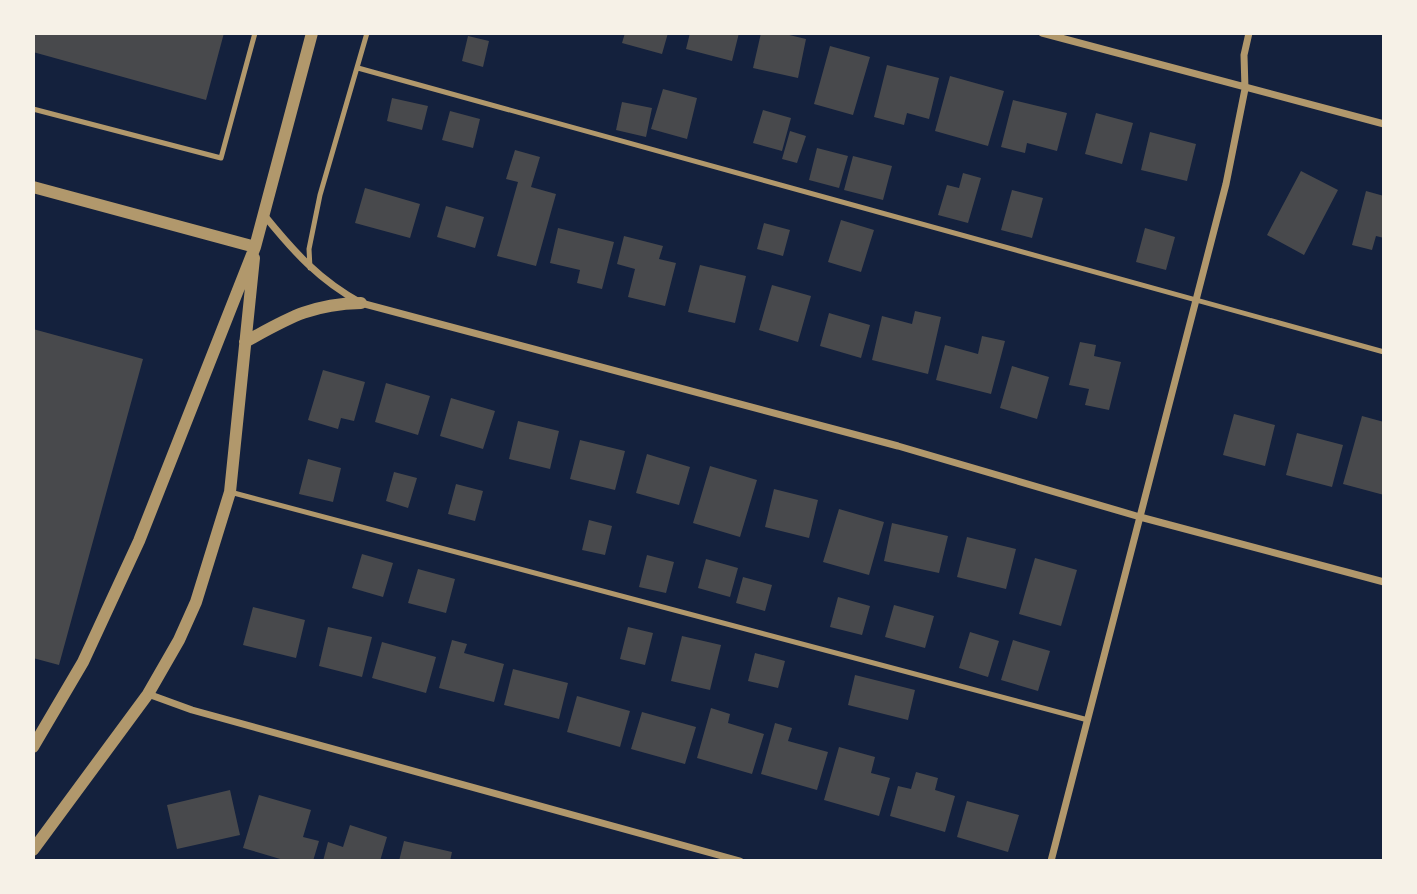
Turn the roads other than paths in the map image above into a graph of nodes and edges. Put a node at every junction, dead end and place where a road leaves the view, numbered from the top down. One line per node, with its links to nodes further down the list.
1 (255, 33): 8 (lane)
2 (312, 33): 11 (street)
3 (367, 33): 6 (lane)
4 (1042, 33): 7 (street)
5 (1249, 33): 7 (street)
6 (358, 68): 13 (lane); 14 (lane)
7 (1245, 89): 9 (street); 14 (street)
8 (33, 108)
9 (1384, 124)
10 (33, 187): 12 (street)
11 (264, 214): 12 (street); 13 (street)
12 (255, 247): 16 (street); 23 (street)
13 (310, 268): 15 (street)
14 (1197, 299): 17 (lane); 19 (street)
15 (360, 303): 16 (street); 19 (street)
16 (245, 342): 18 (street)
17 (1384, 352)
18 (230, 492): 21 (street); 22 (lane)
19 (1140, 517): 20 (street); 22 (street)
20 (1384, 582)
21 (148, 694): 24 (street); 25 (street)
22 (1088, 720): 26 (street)
23 (33, 747)
24 (33, 850)
25 (740, 861)
26 (1051, 861)

